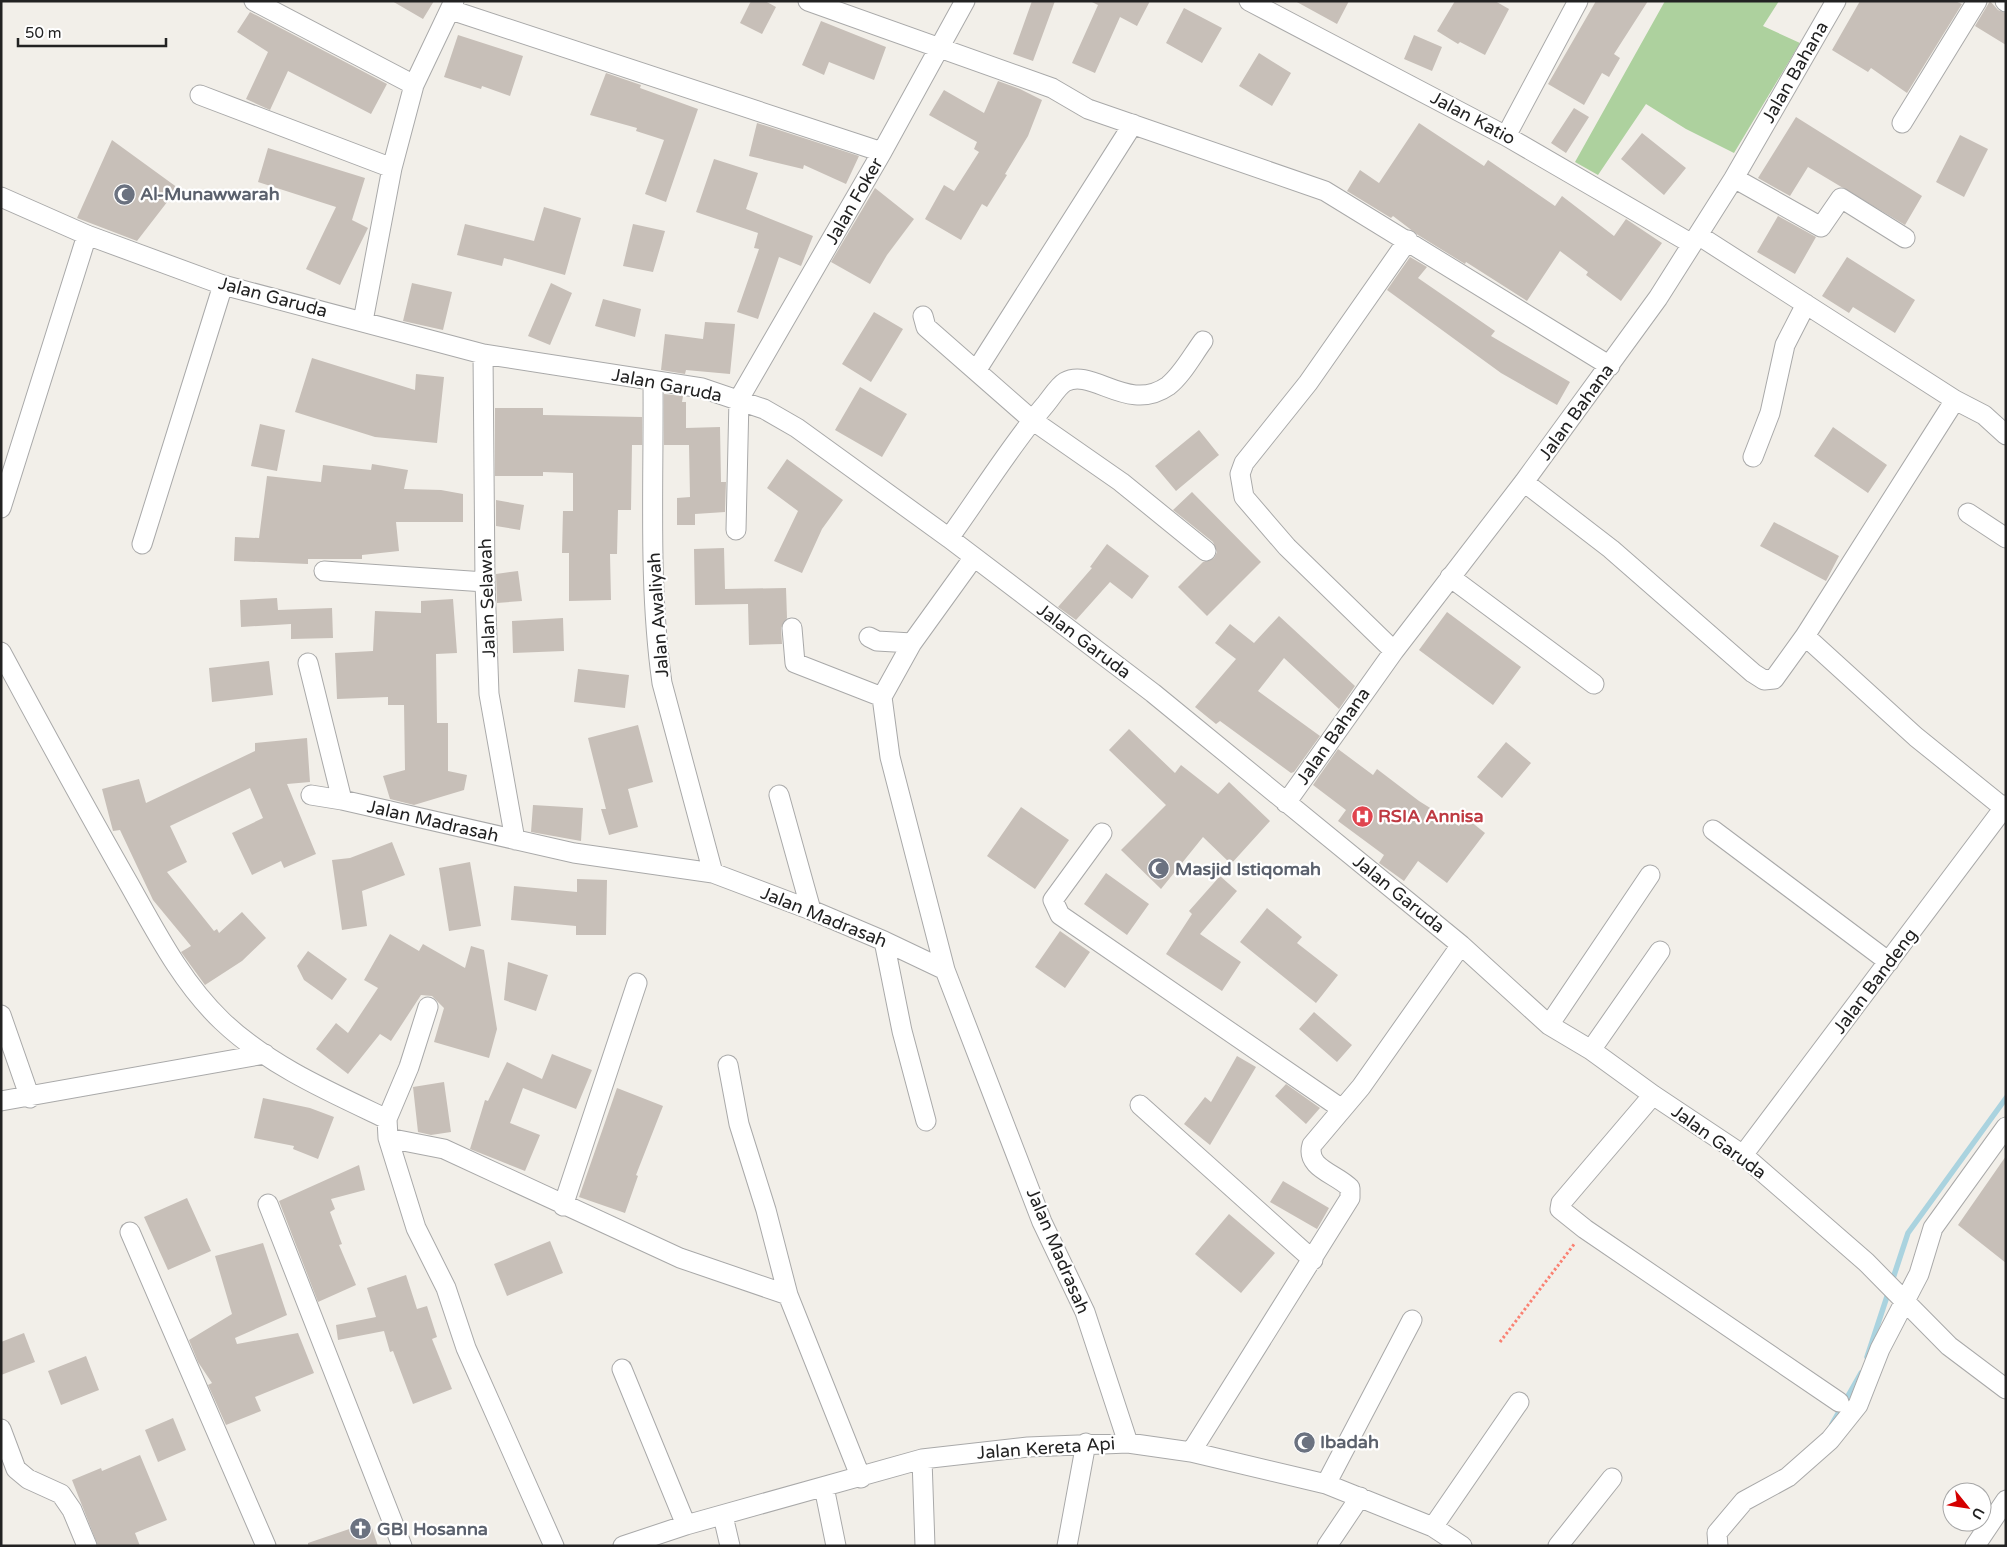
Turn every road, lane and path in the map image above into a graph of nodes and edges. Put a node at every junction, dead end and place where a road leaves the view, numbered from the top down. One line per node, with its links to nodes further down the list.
1 (254, 1): 10 (street)
2 (808, 1): 9 (street)
3 (965, 1): 9 (street, Jalan Foker)
4 (1249, 1): 14 (street, Jalan Katio)
5 (1836, 1): 17 (street, Jalan Bahana)
6 (1977, 1): 12 (street)
7 (1574, 3): 14 (street)
8 (453, 6): 10 (street); 15 (street)
9 (940, 48): 13 (street); 15 (street, Jalan Foker)
10 (414, 85): 16 (street)
11 (200, 95): 16 (street)
12 (1902, 123)
13 (1132, 124): 22 (street); 30 (street)
14 (1506, 136): 21 (street, Jalan Katio)
15 (882, 152): 32 (street, Jalan Foker)
16 (392, 168): 26 (street)
17 (1734, 178): 20 (street); 21 (street, Jalan Bahana)
18 (1, 198): 19 (street, Jalan Garuda)
19 (87, 235): 23 (street, Jalan Garuda); 38 (street)
20 (1904, 238)
21 (1695, 239): 24 (street, Jalan Katio); 29 (street, Jalan Bahana)
22 (1408, 240): 29 (street); 53 (street)
23 (223, 285): 26 (street, Jalan Garuda); 43 (street)
24 (1806, 304): 33 (street, Jalan Katio); 36 (street)
25 (922, 316): 30 (street)
26 (363, 321): 28 (street, Jalan Garuda)
27 (1203, 341): 34 (street)
28 (483, 354): 31 (street, Jalan Garuda); 48 (street, Jalan Selawah)
29 (1610, 366): 37 (street, Jalan Bahana)
30 (976, 370): 34 (street)
31 (653, 382): 32 (street, Jalan Garuda); 66 (street, Jalan Awaliyah)
32 (739, 399): 40 (street); 41 (street, Jalan Garuda)
33 (1955, 400): 35 (street, Jalan Katio); 50 (street)
34 (1032, 420): 41 (street); 44 (street)
35 (2006, 435)
36 (1753, 457)
37 (1524, 482): 47 (street, Jalan Bahana); 50 (street)
38 (1, 508)
39 (1968, 513): 42 (street)
40 (736, 530)
41 (949, 538): 45 (street, Jalan Garuda)
42 (2006, 538)
43 (142, 544)
44 (1206, 551)
45 (974, 557): 52 (street); 61 (street, Jalan Garuda)
46 (324, 571): 48 (street)
47 (1450, 577): 53 (street, Jalan Bahana); 56 (street)
48 (485, 582): 65 (street, Jalan Selawah)
49 (792, 628): 57 (street)
50 (1805, 636): 62 (street)
51 (869, 637): 52 (street)
52 (912, 643): 57 (street)
53 (1394, 650): 61 (street, Jalan Bahana)
54 (1, 652): 79 (street)
55 (308, 663): 60 (street, Jalan Madrasah)
56 (1594, 684)
57 (882, 697): 73 (street)
58 (311, 795): 60 (street)
59 (779, 795): 68 (street)
60 (342, 800): 65 (street, Jalan Madrasah)
61 (1286, 803): 70 (street, Jalan Garuda)
62 (2005, 806): 72 (street, Jalan Bandeng)
63 (1713, 830): 72 (street)
64 (1102, 833): 85 (street)
65 (515, 840): 66 (street, Jalan Madrasah)
66 (713, 873): 68 (street, Jalan Madrasah)
67 (1650, 875): 77 (street)
68 (811, 910): 69 (street, Jalan Madrasah)
69 (884, 941): 73 (street, Jalan Madrasah); 86 (street)
70 (1461, 945): 77 (street, Jalan Garuda); 85 (street)
71 (1660, 951): 78 (street)
72 (1889, 962): 89 (street, Jalan Bandeng)
73 (945, 970): 105 (street, Jalan Madrasah)
74 (637, 983): 91 (street)
75 (428, 1007): 88 (street)
76 (1, 1015): 82 (street)
77 (1549, 1024): 78 (street, Jalan Garuda)
78 (1592, 1050): 81 (street, Jalan Garuda)
79 (265, 1054): 82 (street); 88 (street)
80 (728, 1065): 95 (street)
81 (1653, 1095): 89 (street, Jalan Garuda); 92 (street)
82 (30, 1098): 83 (street)
83 (1, 1101)
84 (1140, 1105): 94 (street)
85 (1342, 1109): 94 (street)
86 (926, 1121)
87 (2006, 1127): 96 (street)
88 (388, 1129): 91 (street); 120 (street)
89 (1743, 1155): 96 (street, Jalan Garuda)
90 (268, 1204): 119 (street)
91 (563, 1206): 95 (street)
92 (1585, 1229): 98 (path); 102 (street)
93 (130, 1232): 118 (street)
94 (1313, 1260): 106 (street)
95 (788, 1295): 108 (street)
96 (1902, 1299): 100 (street, Jalan Garuda); 129 (street)
97 (1412, 1320): 110 (street)
98 (1500, 1342)
99 (622, 1369): 115 (street)
100 (2006, 1389)
101 (1519, 1402): 116 (street)
102 (1839, 1402)
103 (1, 1429): 117 (street)
104 (1086, 1443): 105 (street, Jalan Kereta Api); 107 (street, Jalan Kereta Api); 125 (street)
105 (1128, 1443): 106 (street, Jalan Kereta Api)
106 (1191, 1452): 110 (street, Jalan Kereta Api)
107 (922, 1459): 108 (street, Jalan Kereta Api); 124 (street)
108 (861, 1478): 111 (street, Jalan Kereta Api)
109 (1612, 1478): 128 (street)
110 (1326, 1484): 112 (street, Jalan Kereta Api)
111 (824, 1488): 114 (street, Jalan Kereta Api); 123 (street)
112 (1360, 1497): 116 (street, Jalan Kereta Api); 126 (street)
113 (2006, 1500): 130 (street)
114 (723, 1516): 115 (street, Jalan Kereta Api); 122 (street)
115 (686, 1525): 121 (street, Jalan Kereta Api)
116 (1433, 1527): 127 (street, Jalan Kereta Api)
117 (87, 1546)
118 (266, 1546)
119 (402, 1546)
120 (554, 1546)
121 (623, 1546)
122 (730, 1546)
123 (836, 1546)
124 (925, 1546)
125 (1067, 1546)
126 (1327, 1546)
127 (1462, 1546)
128 (1558, 1546)
129 (1718, 1546)
130 (1975, 1546)

